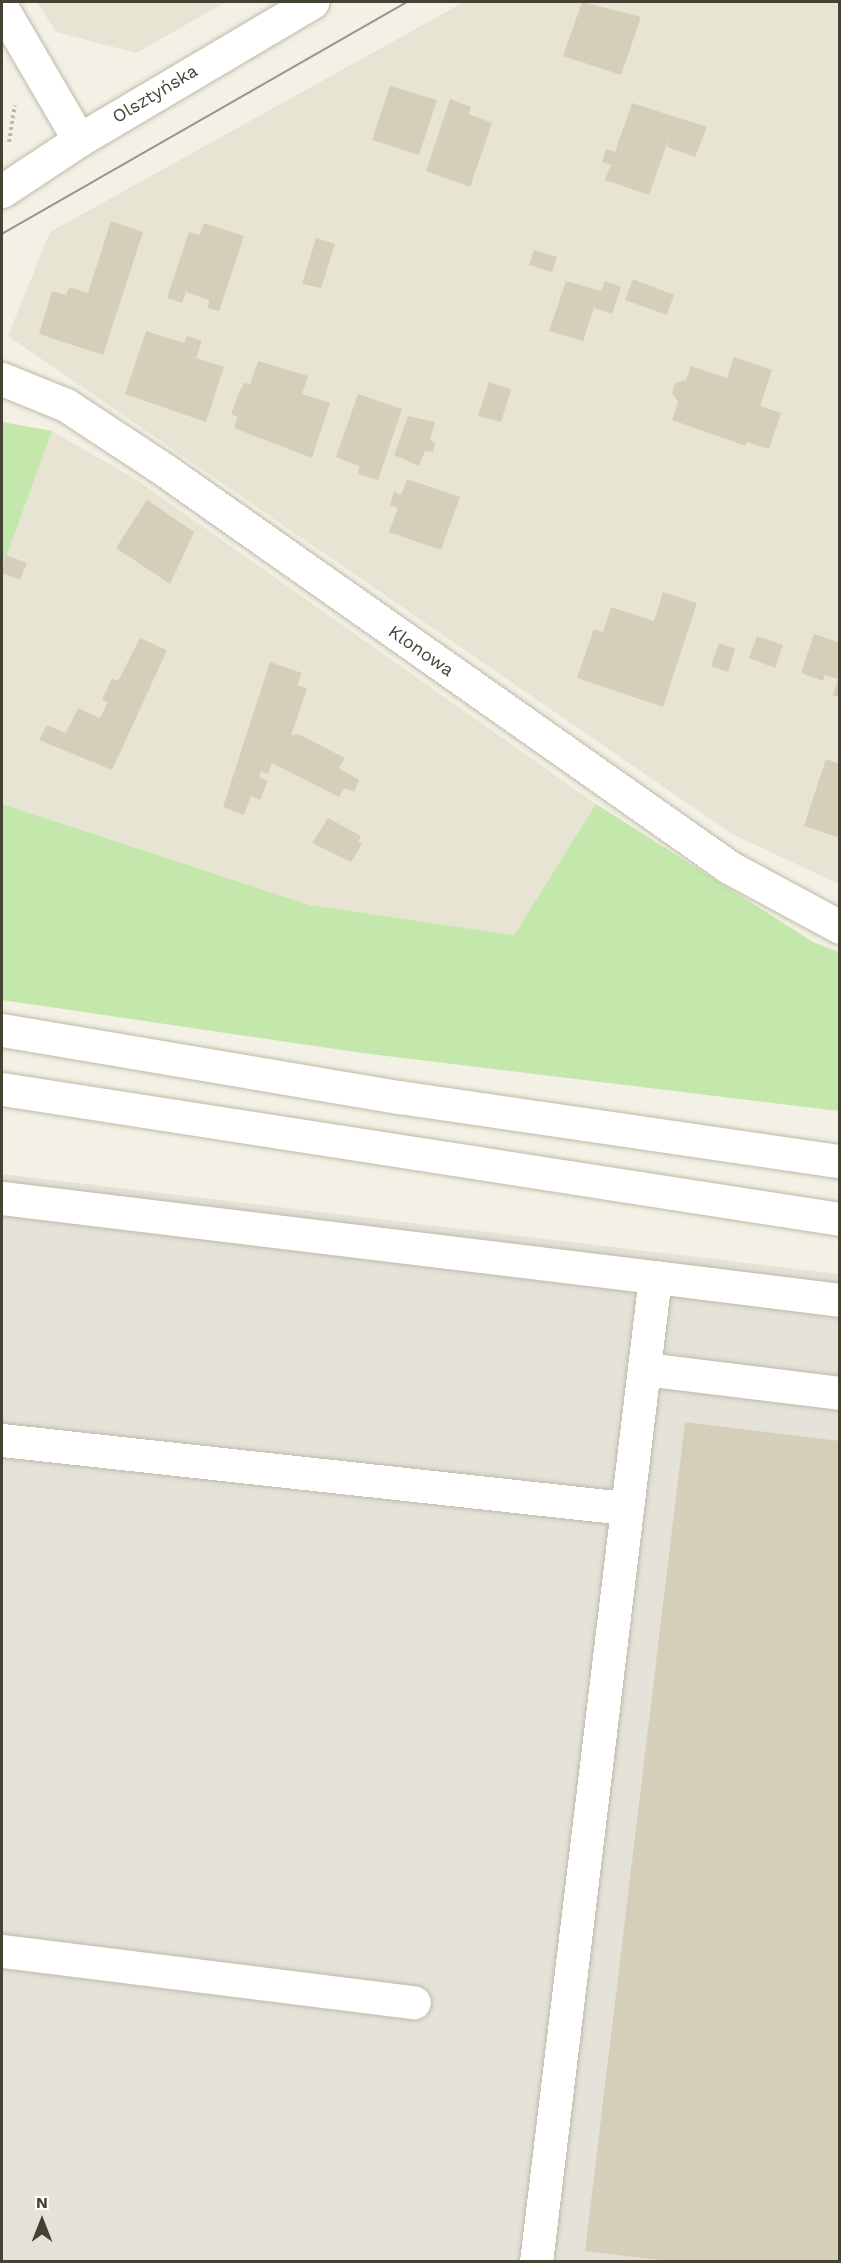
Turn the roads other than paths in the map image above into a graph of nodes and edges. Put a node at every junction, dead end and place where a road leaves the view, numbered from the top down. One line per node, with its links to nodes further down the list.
1 (312, 2): 3 (street, Olsztyńska)
2 (2, 8): 3 (street)
3 (79, 140): 4 (street, Olsztyńska)
4 (2, 191)
5 (2, 379): 6 (street, Klonowa)
6 (840, 927)
7 (2, 1030): 9 (street)
8 (2, 1089): 11 (street)
9 (840, 1161)
10 (2, 1198): 12 (street)
11 (840, 1219)
12 (655, 1277): 13 (street); 14 (street)
13 (840, 1300)
14 (645, 1369): 15 (street); 17 (street)
15 (840, 1393)
16 (2, 1440): 17 (street)
17 (625, 1508): 20 (street)
18 (2, 1951): 19 (street)
19 (414, 2002)
20 (536, 2262)

